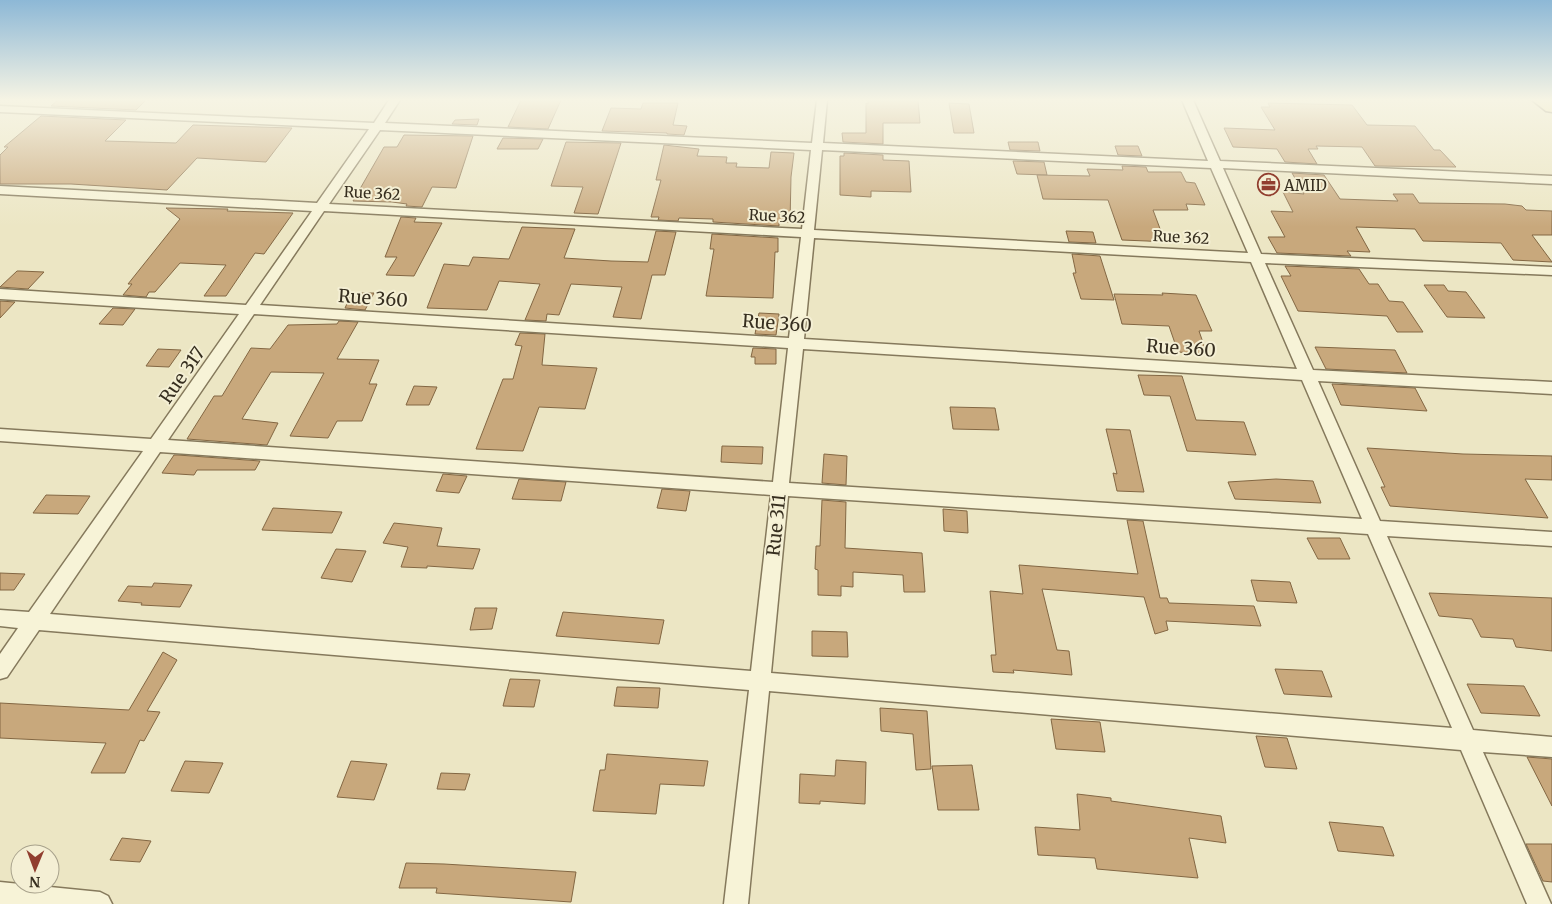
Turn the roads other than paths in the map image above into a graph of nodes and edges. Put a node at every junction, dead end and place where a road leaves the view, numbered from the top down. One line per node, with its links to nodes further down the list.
1 (366, 142): 9 (street, Rue 317)
2 (733, 142): 5 (street)
3 (817, 142): 5 (street, Rue 311)
4 (1205, 142): 6 (street)
5 (817, 146): 6 (street); 10 (street, Rue 311)
6 (1215, 165): 7 (street); 11 (street)
7 (1552, 180)
8 (0, 190): 9 (street, Rue 362)
9 (321, 207): 10 (street, Rue 362); 14 (street, Rue 317)
10 (807, 234): 11 (street, Rue 362); 15 (street, Rue 311)
11 (1256, 258): 12 (street, Rue 362); 16 (street)
12 (1552, 271)
13 (0, 294): 14 (street, Rue 360)
14 (250, 310): 15 (street, Rue 360); 19 (street, Rue 317)
15 (796, 343): 16 (street, Rue 360); 20 (street, Rue 311)
16 (1307, 375): 17 (street, Rue 360); 21 (street)
17 (1552, 388)
18 (0, 435): 19 (street)
19 (156, 446): 20 (street); 24 (street, Rue 317)
20 (780, 490): 21 (street); 26 (street, Rue 311)
21 (1374, 528): 22 (street); 27 (street)
22 (1552, 539)
23 (0, 618): 24 (street)
24 (34, 620): 25 (street, Rue 317); 26 (street)
25 (0, 670)
26 (760, 682): 27 (street); 31 (street, Rue 311)
27 (1468, 742): 28 (street); 32 (street)
28 (1552, 747)
29 (0, 894): 30 (street)
30 (100, 904)
31 (736, 904)
32 (1539, 904)

